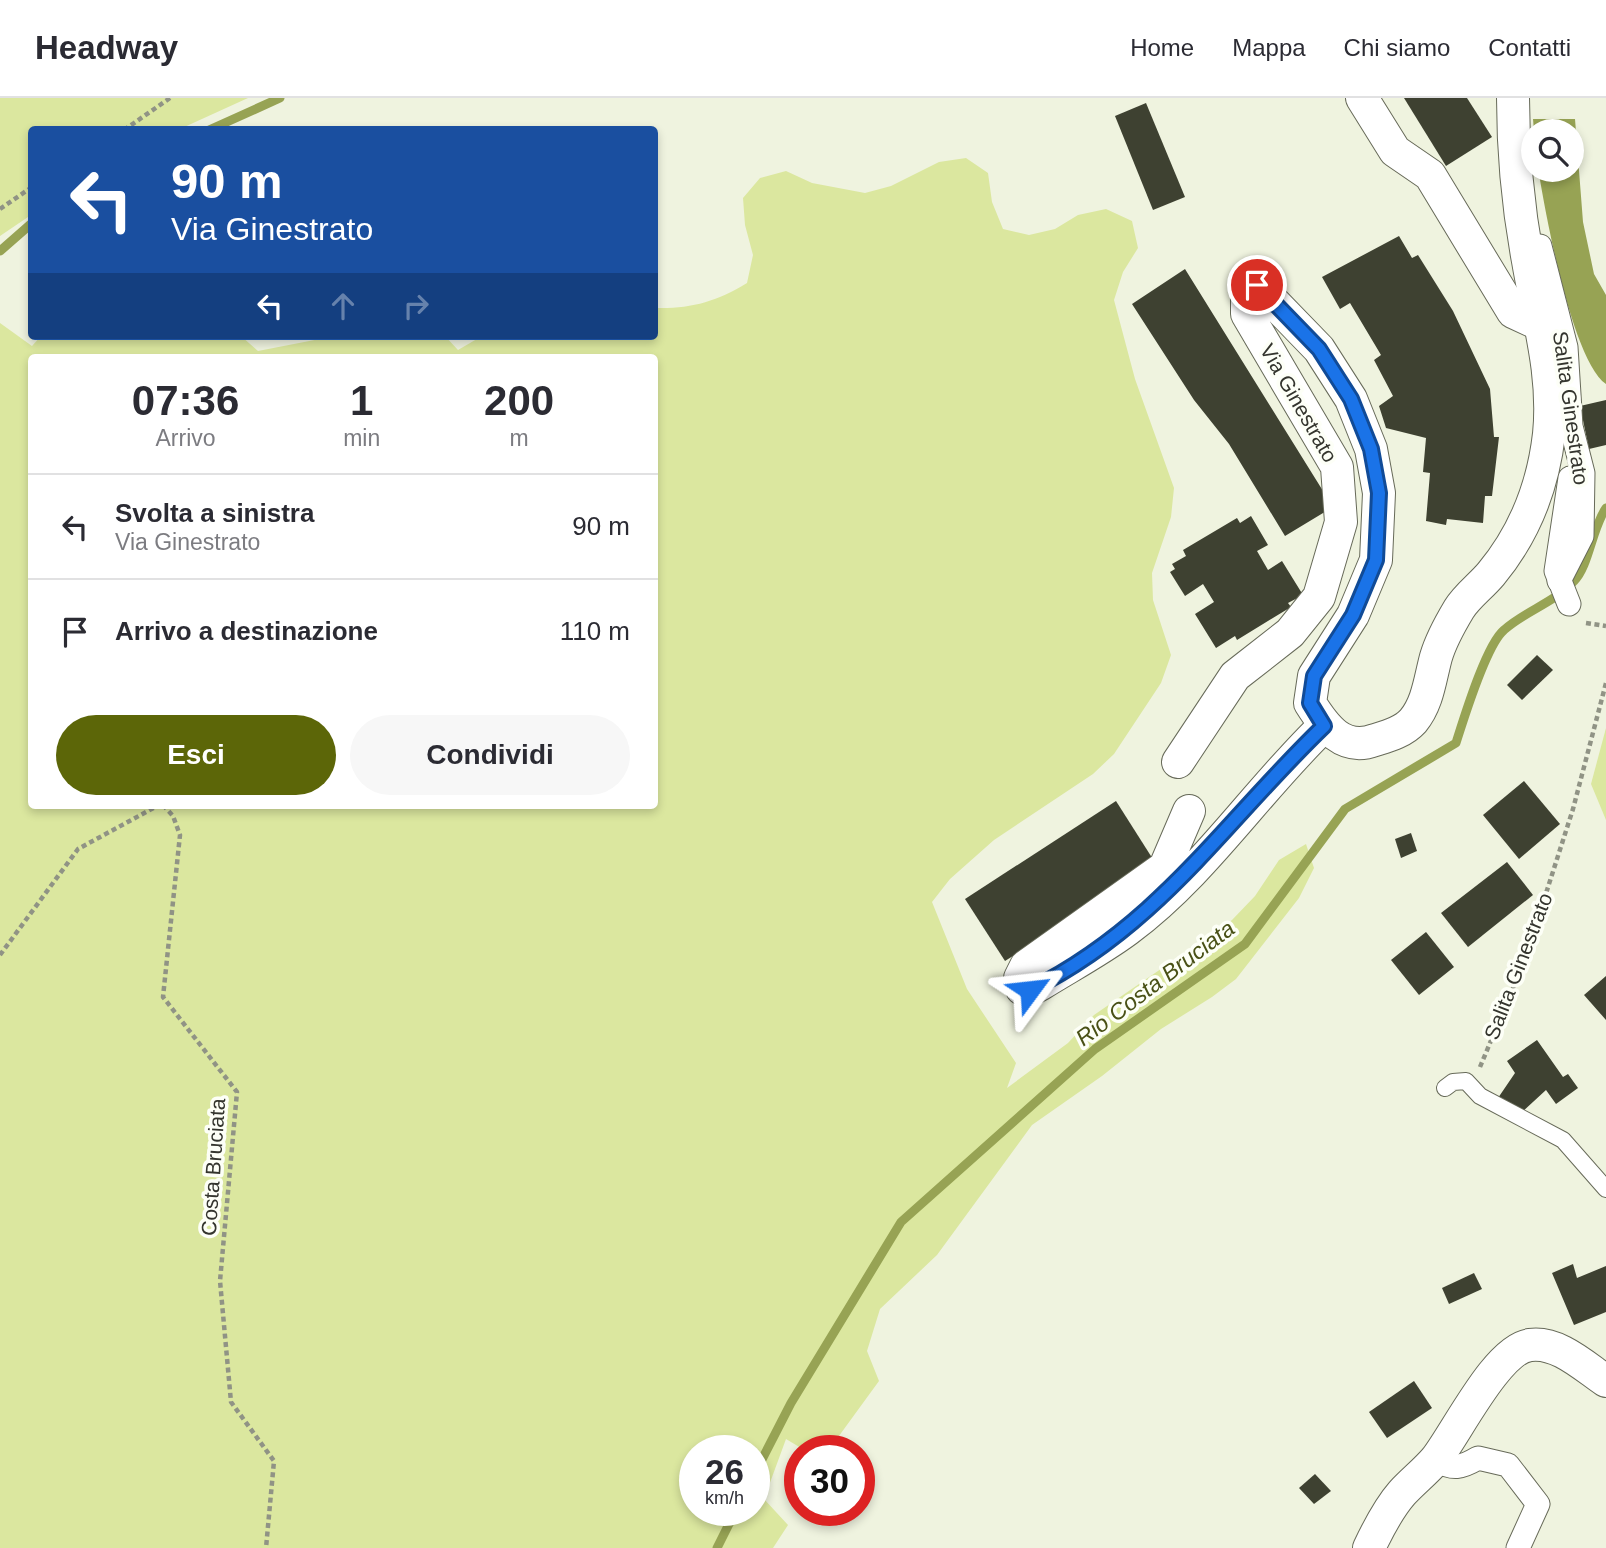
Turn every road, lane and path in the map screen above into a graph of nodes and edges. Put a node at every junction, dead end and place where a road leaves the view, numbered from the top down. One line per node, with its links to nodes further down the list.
1 (170, 98): 4 (path)
2 (1362, 98): 8 (street)
3 (1513, 98): 5 (street)
4 (130, 126)
5 (1513, 155): 8 (street); 10 (street, Salita Ginestrato)
6 (28, 190): 7 (path)
7 (0, 209)
8 (1541, 325): 9 (street)
9 (1549, 433): 10 (street, Salita Ginestrato); 13 (street)
10 (1559, 581): 11 (street, Salita Ginestrato)
11 (1569, 604)
12 (1606, 683): 19 (path, Salita Ginestrato)
13 (1324, 726): 14 (street, Via Ginestrato); 17 (street)
14 (1178, 762)
15 (153, 809): 18 (path, Costa Bruciata)
16 (165, 809): 24 (path, Costa Bruciata)
17 (1189, 811)
18 (0, 955)
19 (1472, 1087): 20 (lane); 21 (lane)
20 (1445, 1088)
21 (1606, 1189)
22 (1606, 1381): 23 (street)
23 (1436, 1460): 25 (street); 26 (street)
24 (267, 1548)
25 (1369, 1548)
26 (1518, 1548)

